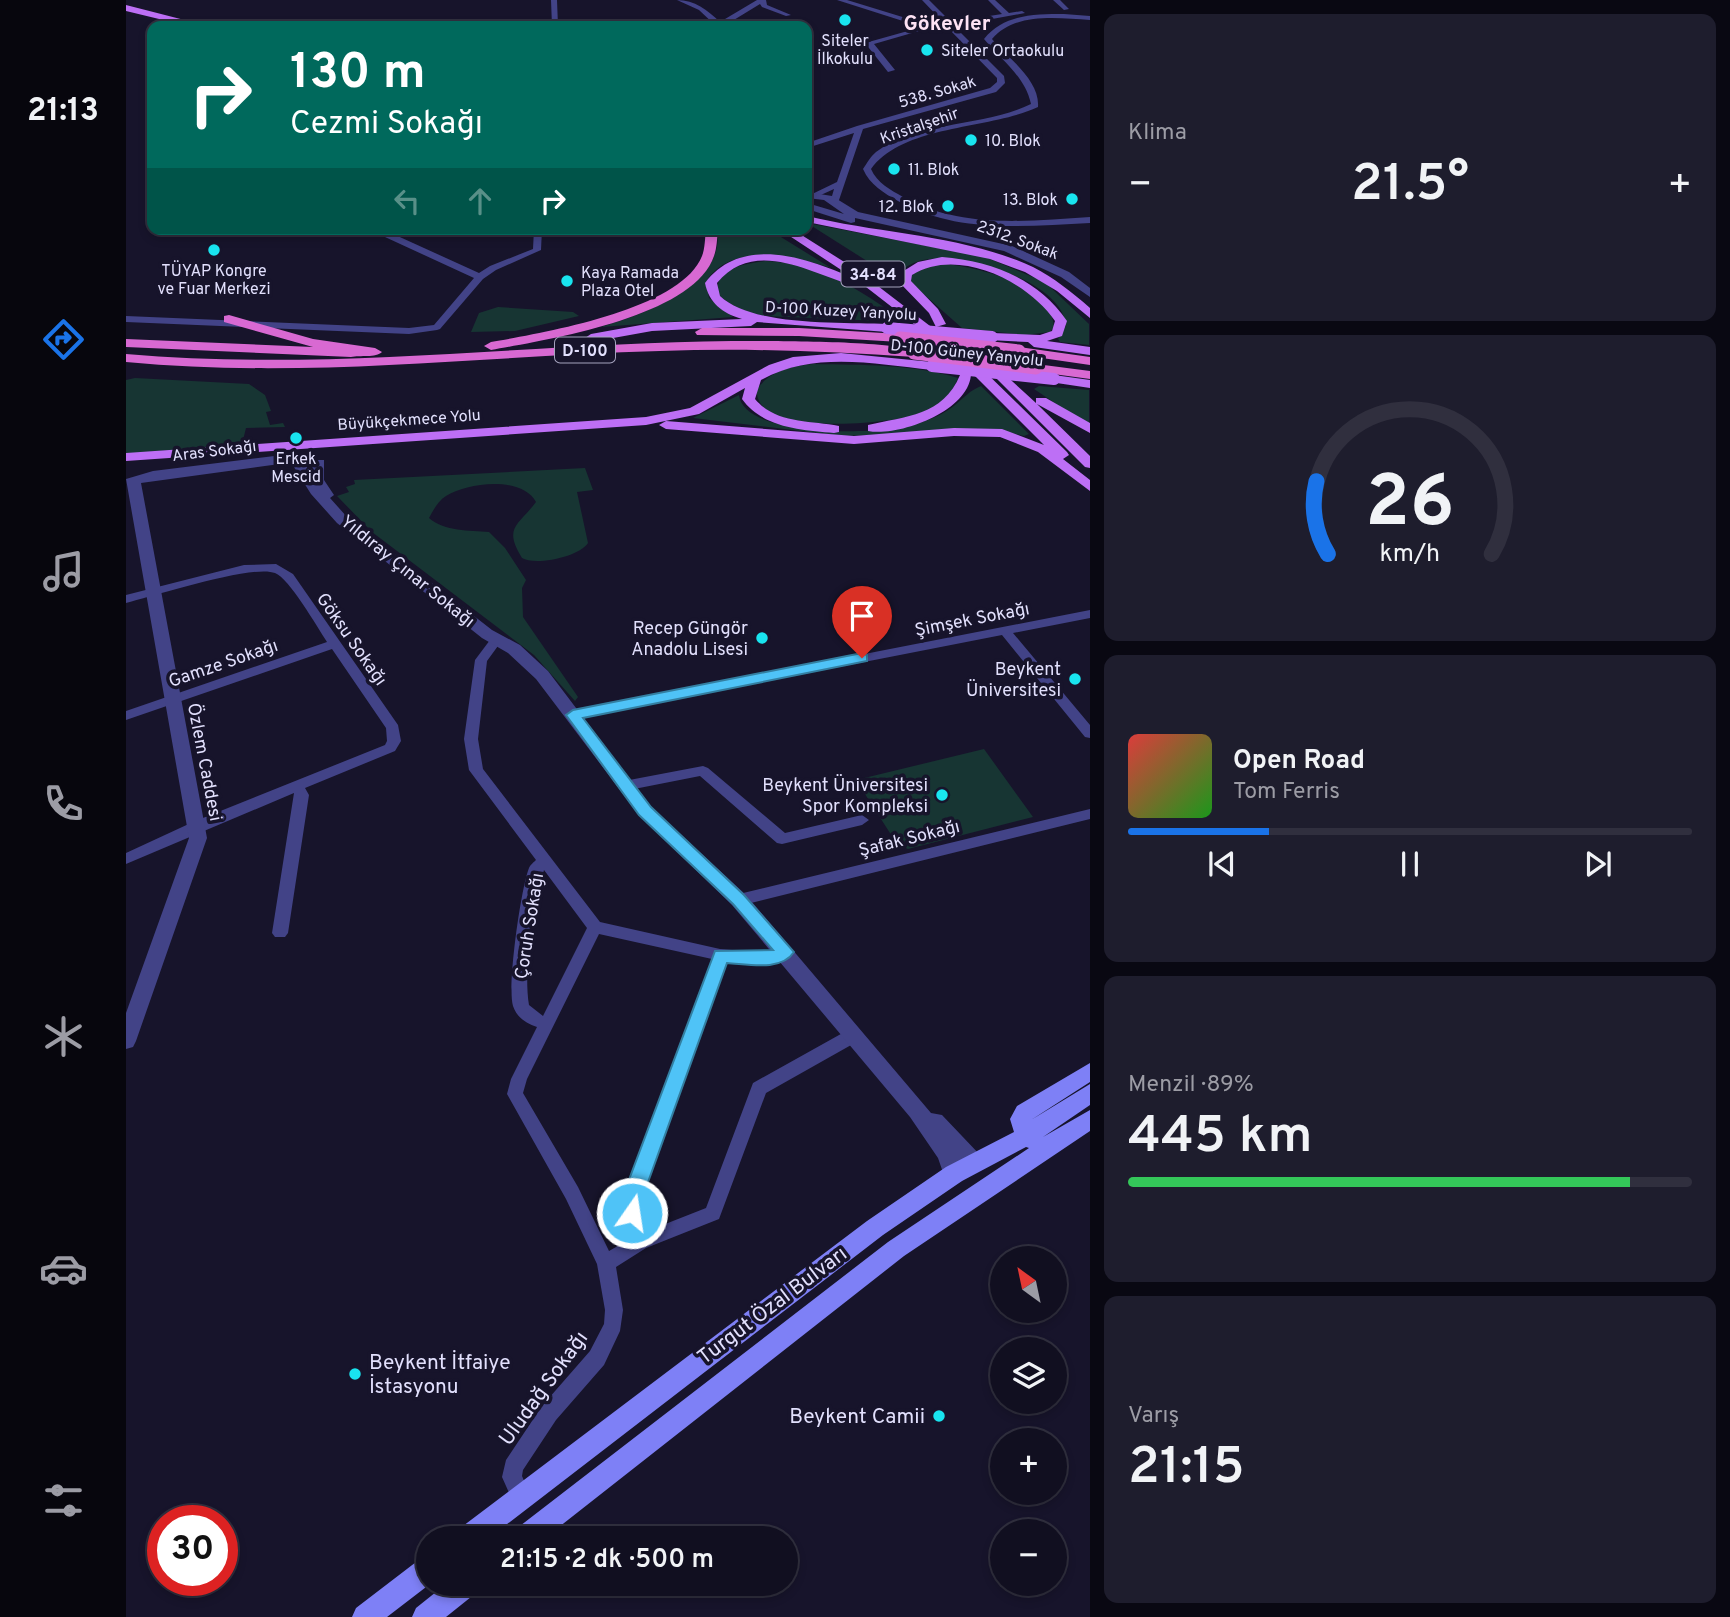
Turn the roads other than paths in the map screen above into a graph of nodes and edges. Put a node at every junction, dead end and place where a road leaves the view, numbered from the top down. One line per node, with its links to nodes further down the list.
1 (554, 0): 16 (street)
2 (680, 0): 17 (street)
3 (762, 0): 11 (street); 18 (street)
4 (840, 0): 19 (street)
5 (925, 0): 20 (street, 538. Sokak)
6 (991, 0): 12 (street)
7 (1056, 0): 8 (street)
8 (1066, 9): 10 (street); 12 (street)
9 (126, 10): 14 (main road); 15 (main road)
10 (1090, 10)
11 (788, 15)
12 (1007, 15): 20 (street)
13 (1090, 18): 23 (street)
14 (162, 21)
15 (175, 21)
16 (555, 21)
17 (715, 21)
18 (727, 21)
19 (925, 23): 20 (street); 21 (street)
20 (948, 25): 22 (street, 538. Sokak)
21 (891, 70)
22 (1001, 83): 23 (street); 24 (street, 538. Sokak)
23 (1027, 84): 32 (street, Kristalşehir)
24 (860, 128): 25 (street, 538. Sokak); 26 (street)
25 (812, 144)
26 (839, 184): 27 (street); 29 (street)
27 (812, 202)
28 (812, 203): 29 (street, 2312. Sokak)
29 (834, 203): 33 (street, 2312. Sokak)
30 (812, 205): 33 (street, 2312. Sokak)
31 (812, 206): 42 (main road)
32 (1090, 220)
33 (928, 230): 40 (street, 2312. Sokak)
34 (388, 235): 39 (street)
35 (538, 235): 39 (street)
36 (711, 235): 55 (highway)
37 (794, 235): 41 (main road, 34-84)
38 (811, 235): 49 (main road, 34-84)
39 (480, 277): 50 (street)
40 (1090, 294)
41 (912, 315): 47 (main road); 56 (main road, 34-84)
42 (1090, 315)
43 (126, 317): 45 (street)
44 (229, 318): 45 (street); 46 (street); 48 (highway)
45 (169, 319): 48 (street)
46 (320, 321): 50 (street); 51 (street)
47 (797, 321): 52 (main road, D-100 Kuzey Yanyolu, bridge); 53 (main road, D-100 Kuzey Yanyolu)
48 (249, 324): 51 (street); 58 (highway)
49 (940, 324): 52 (main road); 65 (main road, 34-84)
50 (437, 327): 51 (street)
51 (309, 328)
52 (992, 337): 57 (main road, D-100 Kuzey Yanyolu)
53 (591, 338): 55 (highway, D-100); 61 (highway, D-100, bridge)
54 (126, 343): 58 (highway, D-100)
55 (491, 346): 58 (highway, D-100)
56 (954, 349): 64 (main road); 75 (main road)
57 (1090, 351)
58 (375, 352)
59 (841, 357): 62 (highway); 64 (main road, D-100 Güney Yanyolu); 66 (main road, D-100 Güney Yanyolu, bridge)
60 (126, 358): 62 (highway, D-100)
61 (1090, 361)
62 (256, 367): 63 (highway, D-100, bridge)
63 (1090, 375)
64 (755, 378): 67 (main road, D-100 Güney Yanyolu)
65 (1008, 381): 68 (main road); 73 (main road)
66 (1090, 384)
67 (575, 427): 69 (main road, Büyükçekmece Yolu); 75 (main road)
68 (1090, 429)
69 (327, 442): 70 (main road, Büyükçekmece Yolu); 72 (street)
70 (286, 445): 71 (main road, Büyükçekmece Yolu); 72 (street, Yıldıray Çınar Sokağı)
71 (126, 457)
72 (307, 463): 74 (street, Aras Sokağı); 80 (street, Yıldıray Çınar Sokağı)
73 (1090, 464)
74 (130, 482): 76 (street, Özlem Caddesi)
75 (1090, 487)
76 (152, 592): 77 (street); 81 (street, Göksu Sokağı); 82 (street, Özlem Caddesi)
77 (126, 599)
78 (1090, 614): 79 (street, Şimşek Sokağı)
79 (1004, 630): 83 (street, Şimşek Sokağı); 85 (street)
80 (497, 639): 83 (street, Yıldıray Çınar Sokağı); 92 (street, Çoruh Sokağı)
81 (333, 643): 82 (street, Gamze Sokağı); 87 (street, Göksu Sokağı)
82 (172, 700): 84 (street, Gamze Sokağı); 90 (street, Özlem Caddesi)
83 (573, 715): 86 (street, Yıldıray Çınar Sokağı)
84 (126, 716)
85 (1090, 734)
86 (624, 786): 89 (street); 93 (street, Yıldıray Çınar Sokağı)
87 (298, 787): 90 (street); 95 (street)
88 (1090, 814): 93 (street, Şafak Sokağı)
89 (862, 820)
90 (198, 826): 91 (street); 98 (street, Özlem Caddesi)
91 (126, 859)
92 (545, 859): 94 (street, Çoruh Sokağı); 99 (street, Çoruh Sokağı)
93 (738, 900): 96 (street, Yıldıray Çınar Sokağı)
94 (595, 927): 97 (street); 99 (street)
95 (280, 933)
96 (785, 952): 97 (street); 100 (street, Yıldıray Çınar Sokağı)
97 (721, 956): 109 (street)
98 (130, 1021): 101 (street, Özlem Caddesi)
99 (546, 1023): 110 (street)
100 (854, 1035): 107 (street, Yıldıray Çınar Sokağı); 109 (street)
101 (126, 1041)
102 (1090, 1071): 105 (main road)
103 (1090, 1093): 105 (main road, Turgut Özal Bulvarı)
104 (1090, 1119): 106 (main road, Turgut Özal Bulvarı)
105 (1028, 1135): 106 (main road); 107 (main road, Turgut Özal Bulvarı)
106 (1057, 1140): 108 (main road, Turgut Özal Bulvarı)
107 (963, 1169): 108 (main road); 111 (main road, Turgut Özal Bulvarı)
108 (928, 1227): 113 (main road, Turgut Özal Bulvarı)
109 (640, 1242): 110 (street)
110 (606, 1263): 111 (street, Uludağ Sokağı)
111 (521, 1496): 112 (main road, Turgut Özal Bulvarı)
112 (483, 1526)
113 (541, 1526)
114 (416, 1578): 116 (main road)
115 (452, 1596): 117 (main road)
116 (365, 1617)
117 (425, 1617)

